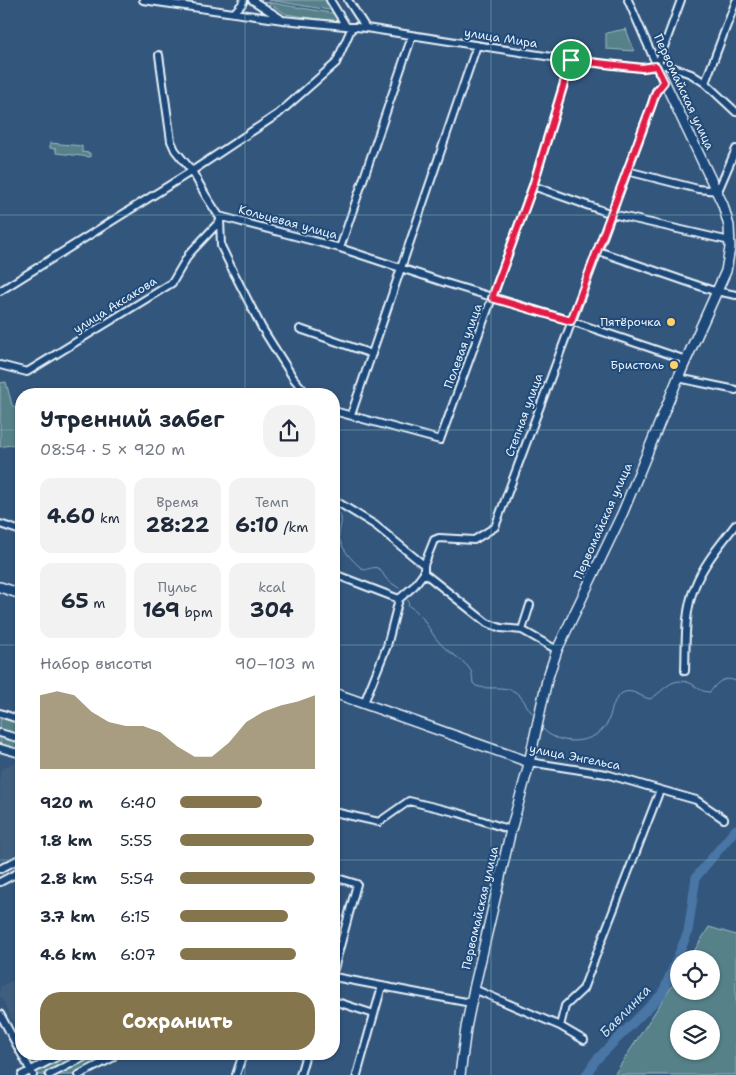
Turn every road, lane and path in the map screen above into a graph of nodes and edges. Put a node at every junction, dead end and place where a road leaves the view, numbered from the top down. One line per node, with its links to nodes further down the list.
1 (143, 0): 11 (street, улица Мира)
2 (244, 0): 11 (street)
3 (252, 0): 12 (street)
4 (330, 0): 13 (street)
5 (348, 0): 14 (street)
6 (628, 0): 10 (street, Первомайская улица)
7 (633, 0): 10 (street)
8 (682, 0): 19 (street)
9 (736, 1): 21 (street)
10 (631, 8): 19 (street, Первомайская улица)
11 (234, 13): 12 (street, улица Мира)
12 (283, 20): 13 (street, улица Мира)
13 (349, 27): 14 (street, улица Мира); 25 (street)
14 (366, 28): 15 (street, улица Мира)
15 (412, 36): 16 (street, улица Мира); 31 (street)
16 (477, 45): 18 (street, улица Мира); 33 (street)
17 (159, 55): 25 (street)
18 (571, 60): 19 (street, улица Мира); 26 (street, Полевая улица)
19 (656, 66): 20 (street, Первомайская улица); 21 (street, улица Мира)
20 (664, 82): 24 (street, Степная улица); 27 (street, Первомайская улица)
21 (705, 83): 22 (street)
22 (736, 112)
23 (736, 149): 27 (street)
24 (628, 170): 27 (street); 28 (street, Степная улица)
25 (192, 172): 29 (street); 34 (street)
26 (533, 186): 28 (street); 37 (street, Полевая улица)
27 (718, 191): 30 (street, Первомайская улица)
28 (612, 214): 30 (street); 32 (street, Степная улица)
29 (220, 218): 31 (street, Кольцевая улица); 42 (street, улица Аксакова); 44 (street, Кольцевая улица)
30 (732, 246): 35 (street, Первомайская улица)
31 (340, 248): 33 (street, Кольцевая улица)
32 (598, 251): 35 (street); 38 (street, Степная улица)
33 (401, 268): 37 (street, Кольцевая улица); 40 (street)
34 (0, 291)
35 (718, 292): 36 (street); 41 (street, Первомайская улица)
36 (736, 295)
37 (492, 298): 38 (street, Кольцевая улица); 47 (street, Полевая улица)
38 (571, 321): 41 (street, Кольцевая улица); 52 (street, Степная улица)
39 (300, 329): 40 (street)
40 (372, 354): 47 (street)
41 (686, 360): 43 (street, Первомайская улица)
42 (0, 365)
43 (678, 378): 45 (street); 60 (street, Первомайская улица)
44 (302, 388)
45 (736, 390)
46 (340, 412): 47 (street)
47 (351, 415)
48 (340, 504): 52 (street)
49 (0, 524): 51 (street)
50 (736, 524): 61 (street)
51 (15, 529)
52 (424, 564): 53 (street, Степная улица)
53 (424, 573): 57 (street); 59 (street)
54 (340, 576): 57 (street)
55 (0, 587): 56 (street)
56 (15, 592)
57 (399, 600): 63 (street)
58 (530, 605): 59 (street)
59 (522, 630): 60 (street)
60 (557, 650): 70 (street, Первомайская улица)
61 (685, 671)
62 (340, 695): 63 (street, улица Энгельса)
63 (364, 703): 70 (street, улица Энгельса)
64 (0, 713): 65 (street)
65 (15, 718)
66 (0, 732): 67 (street)
67 (15, 737)
68 (0, 748): 69 (street)
69 (15, 752)
70 (529, 762): 71 (street, улица Энгельса); 74 (street, Первомайская улица)
71 (660, 790): 73 (street, улица Энгельса); 88 (street)
72 (340, 813): 74 (street)
73 (724, 819)
74 (511, 830): 83 (street, Первомайская улица)
75 (15, 861): 76 (street)
76 (0, 869)
77 (15, 874): 79 (street)
78 (340, 879): 80 (street)
79 (0, 882)
80 (340, 947)
81 (340, 978): 82 (street)
82 (382, 986): 85 (street); 87 (street)
83 (474, 989): 85 (street, Первомайская улица); 88 (street)
84 (340, 1002): 87 (street)
85 (471, 1003): 104 (street, Первомайская улица)
86 (0, 1014): 90 (street)
87 (374, 1014): 103 (street)
88 (560, 1026): 89 (street)
89 (584, 1040)
90 (15, 1043)
91 (24, 1060): 97 (street)
92 (52, 1060): 97 (street)
93 (78, 1060): 99 (street)
94 (108, 1060): 100 (street)
95 (241, 1060): 101 (street)
96 (304, 1060): 102 (street)
97 (31, 1073): 98 (street)
98 (22, 1075)
99 (49, 1075)
100 (80, 1075)
101 (236, 1075)
102 (300, 1075)
103 (357, 1075)
104 (460, 1075)

